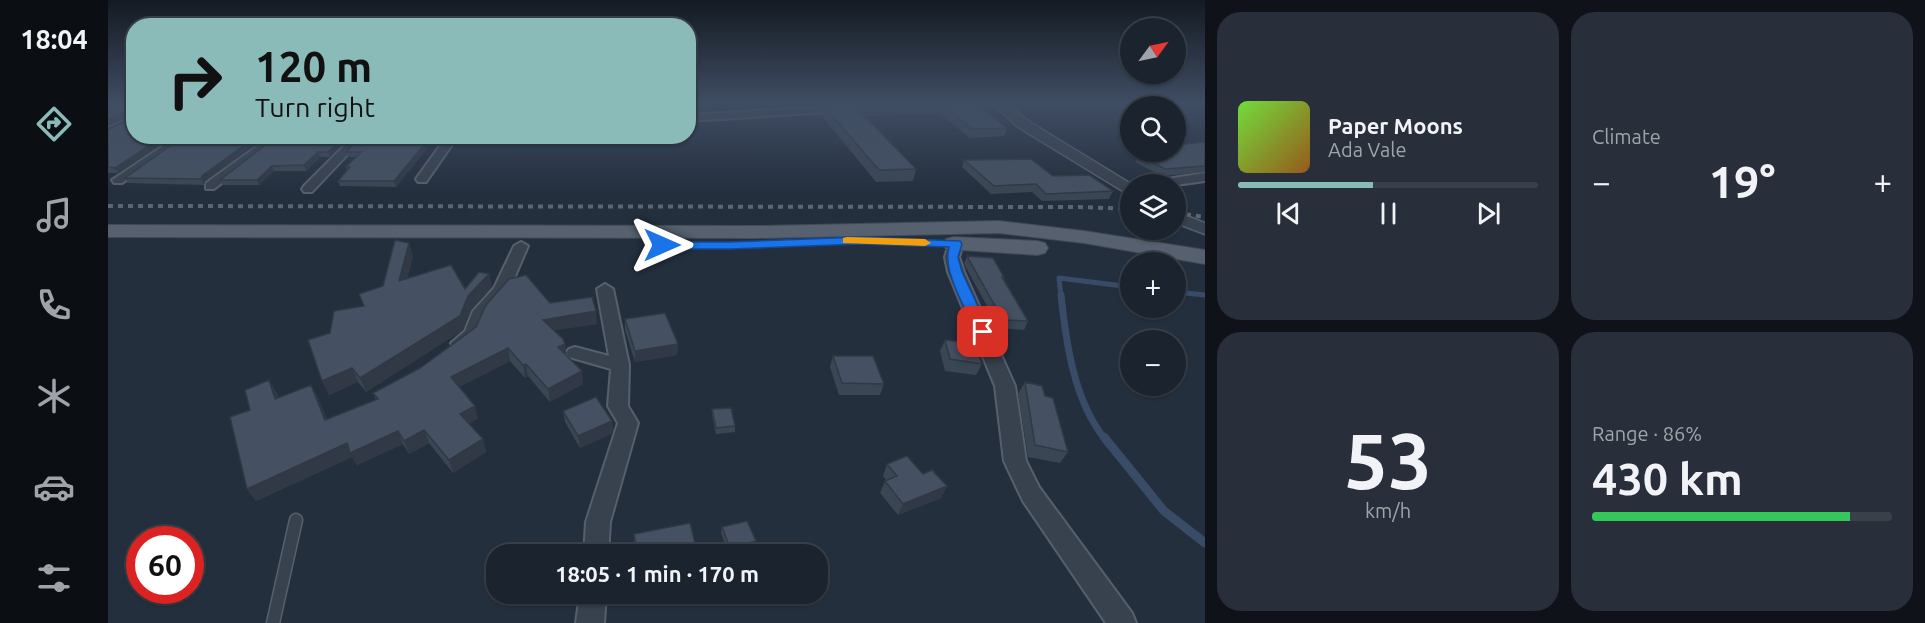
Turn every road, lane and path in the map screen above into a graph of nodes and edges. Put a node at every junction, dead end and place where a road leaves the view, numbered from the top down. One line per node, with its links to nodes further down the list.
1 (1036, 132): 10 (street)
2 (174, 144): 8 (street)
3 (267, 144): 11 (street)
4 (352, 144): 12 (street)
5 (447, 144): 7 (street)
6 (1205, 177): 9 (street)
7 (422, 179)
8 (118, 180)
9 (1186, 180)
10 (1120, 183)
11 (210, 186)
12 (308, 189)
13 (1186, 221): 14 (street)
14 (1205, 229)
15 (108, 231): 19 (main road)
16 (956, 244): 18 (main road); 20 (main road); 30 (street)
17 (108, 245): 18 (main road)
18 (521, 246): 23 (street)
19 (1205, 257)
20 (1205, 266)
21 (605, 289): 24 (street)
22 (575, 353): 24 (street)
23 (444, 354)
24 (620, 365): 26 (street)
25 (296, 520): 28 (lane)
26 (597, 544)
27 (592, 604): 29 (street)
28 (273, 623)
29 (590, 623)
30 (1122, 623)

